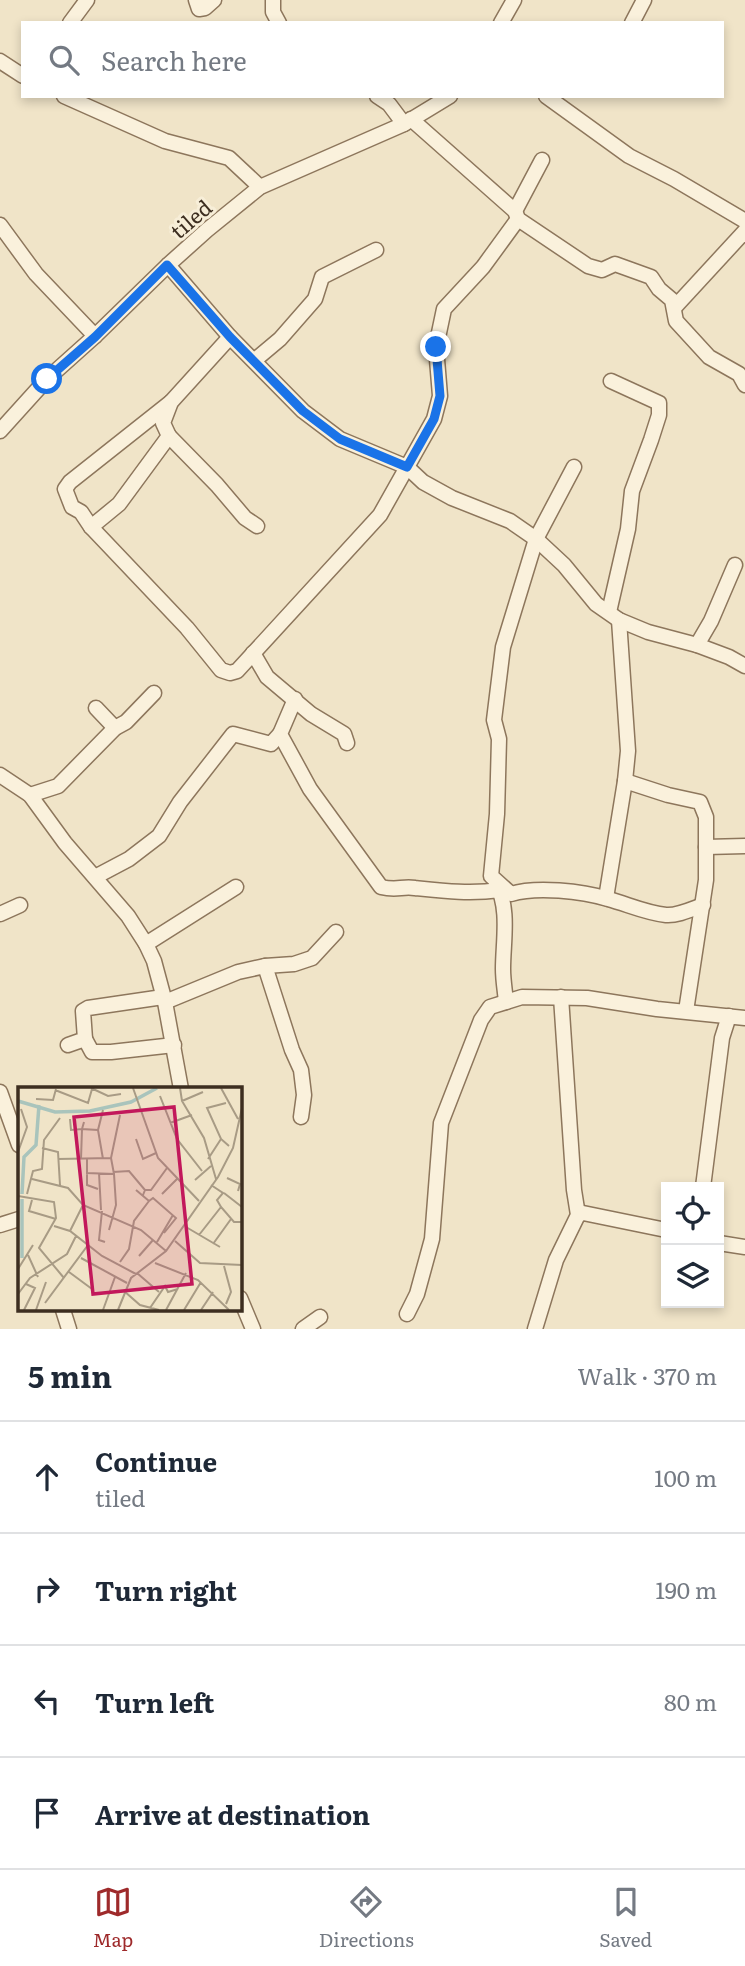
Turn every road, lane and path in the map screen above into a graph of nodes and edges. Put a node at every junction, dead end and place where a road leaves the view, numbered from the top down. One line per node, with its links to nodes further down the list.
1 (87, 0): 7 (street)
2 (196, 0): 3 (street)
3 (214, 0)
4 (273, 0): 8 (street)
5 (644, 0): 10 (street)
6 (511, 2): 9 (street)
7 (71, 21)
8 (278, 21)
9 (502, 21)
10 (633, 21)
11 (0, 61): 12 (street)
12 (21, 75)
13 (68, 98): 21 (street)
14 (380, 98): 19 (street)
15 (447, 98): 19 (street, tiled)
16 (549, 98): 18 (street)
17 (575, 98): 18 (street)
18 (565, 108): 23 (street)
19 (407, 122): 21 (street, tiled); 22 (street)
20 (542, 160): 22 (street)
21 (260, 187): 27 (street, tiled)
22 (516, 215): 28 (street); 37 (street)
23 (745, 221)
24 (745, 231): 28 (street)
25 (2, 232): 29 (street)
26 (376, 250): 31 (street)
27 (167, 265): 29 (street, tiled); 30 (street)
28 (674, 308): 32 (street)
29 (95, 337): 35 (street, tiled)
30 (230, 337): 31 (street); 34 (street)
31 (255, 360): 37 (street)
32 (743, 375)
33 (611, 381): 43 (street)
34 (171, 402): 36 (street); 40 (street)
35 (1, 426)
36 (169, 436): 39 (street); 40 (street)
37 (407, 467): 41 (street); 45 (street)
38 (574, 467): 41 (street)
39 (257, 526)
40 (91, 527): 45 (street)
41 (536, 539): 43 (street); 58 (street)
42 (735, 565): 44 (street)
43 (614, 616): 44 (street); 54 (street)
44 (697, 645): 46 (street)
45 (253, 653): 48 (street)
46 (745, 666)
47 (154, 693): 50 (street)
48 (295, 699): 51 (street); 52 (street)
49 (96, 708): 50 (street)
50 (115, 728): 55 (street)
51 (280, 734): 59 (street); 61 (street)
52 (347, 743)
53 (0, 775): 55 (street)
54 (625, 781): 57 (street); 62 (street)
55 (30, 795): 59 (street)
56 (745, 846): 57 (street)
57 (706, 847): 64 (street)
58 (491, 876): 61 (street); 62 (street)
59 (95, 877): 67 (street)
60 (236, 887): 67 (street)
61 (500, 890): 71 (street)
62 (606, 898): 64 (street)
63 (20, 905): 65 (street)
64 (703, 905): 72 (street)
65 (0, 914)
66 (336, 932): 68 (street)
67 (146, 944): 70 (street)
68 (265, 966): 70 (street); 80 (street)
69 (561, 997): 71 (street); 72 (street); 83 (street)
70 (164, 1000): 75 (street); 77 (street)
71 (506, 1002): 91 (street)
72 (685, 1012): 73 (street)
73 (729, 1016): 74 (street); 82 (street)
74 (745, 1018)
75 (85, 1039): 76 (street); 77 (street)
76 (68, 1045)
77 (174, 1045): 78 (street)
78 (181, 1087)
79 (0, 1092): 81 (street)
80 (301, 1117)
81 (18, 1142)
82 (704, 1182)
83 (578, 1215): 86 (street); 96 (street)
84 (18, 1219): 85 (street)
85 (0, 1225)
86 (661, 1229)
87 (724, 1244): 88 (street)
88 (745, 1247)
89 (242, 1303): 94 (street)
90 (63, 1311): 93 (street)
91 (407, 1314)
92 (320, 1317): 95 (street)
93 (69, 1329)
94 (253, 1329)
95 (303, 1329)
96 (535, 1329)

